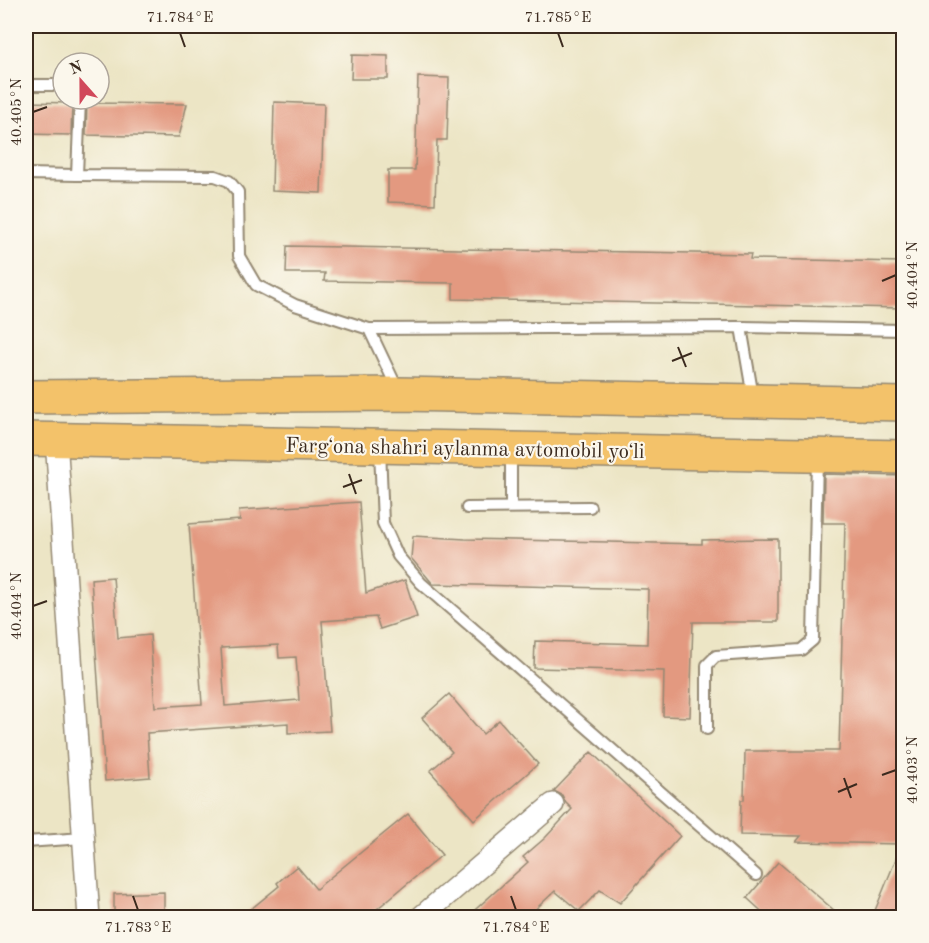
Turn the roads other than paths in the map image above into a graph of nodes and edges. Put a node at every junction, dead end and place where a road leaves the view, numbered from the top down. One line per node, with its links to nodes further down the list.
1 (26, 85): 2 (lane)
2 (51, 86)
3 (80, 111): 5 (lane)
4 (26, 174): 5 (lane)
5 (77, 175): 7 (lane)
6 (741, 327): 7 (lane); 8 (lane); 11 (lane)
7 (369, 329): 9 (lane)
8 (903, 330)
9 (399, 394): 10 (highway); 11 (highway)
10 (26, 397)
11 (754, 402): 12 (highway)
12 (903, 404)
13 (41, 439): 14 (highway, Fargʻona shahri aylanma avtomobil yoʻli); 23 (street)
14 (380, 445): 15 (highway, Fargʻona shahri aylanma avtomobil yoʻli); 25 (lane)
15 (511, 448): 16 (highway, Fargʻona shahri aylanma avtomobil yoʻli); 18 (lane)
16 (818, 456): 17 (highway, Fargʻona shahri aylanma avtomobil yoʻli); 21 (lane)
17 (903, 457)
18 (511, 507): 19 (lane); 20 (lane)
19 (590, 507)
20 (467, 508)
21 (707, 729)
22 (553, 804): 27 (street)
23 (83, 838): 24 (lane); 26 (street)
24 (26, 842)
25 (756, 875)
26 (89, 918)
27 (420, 918)

